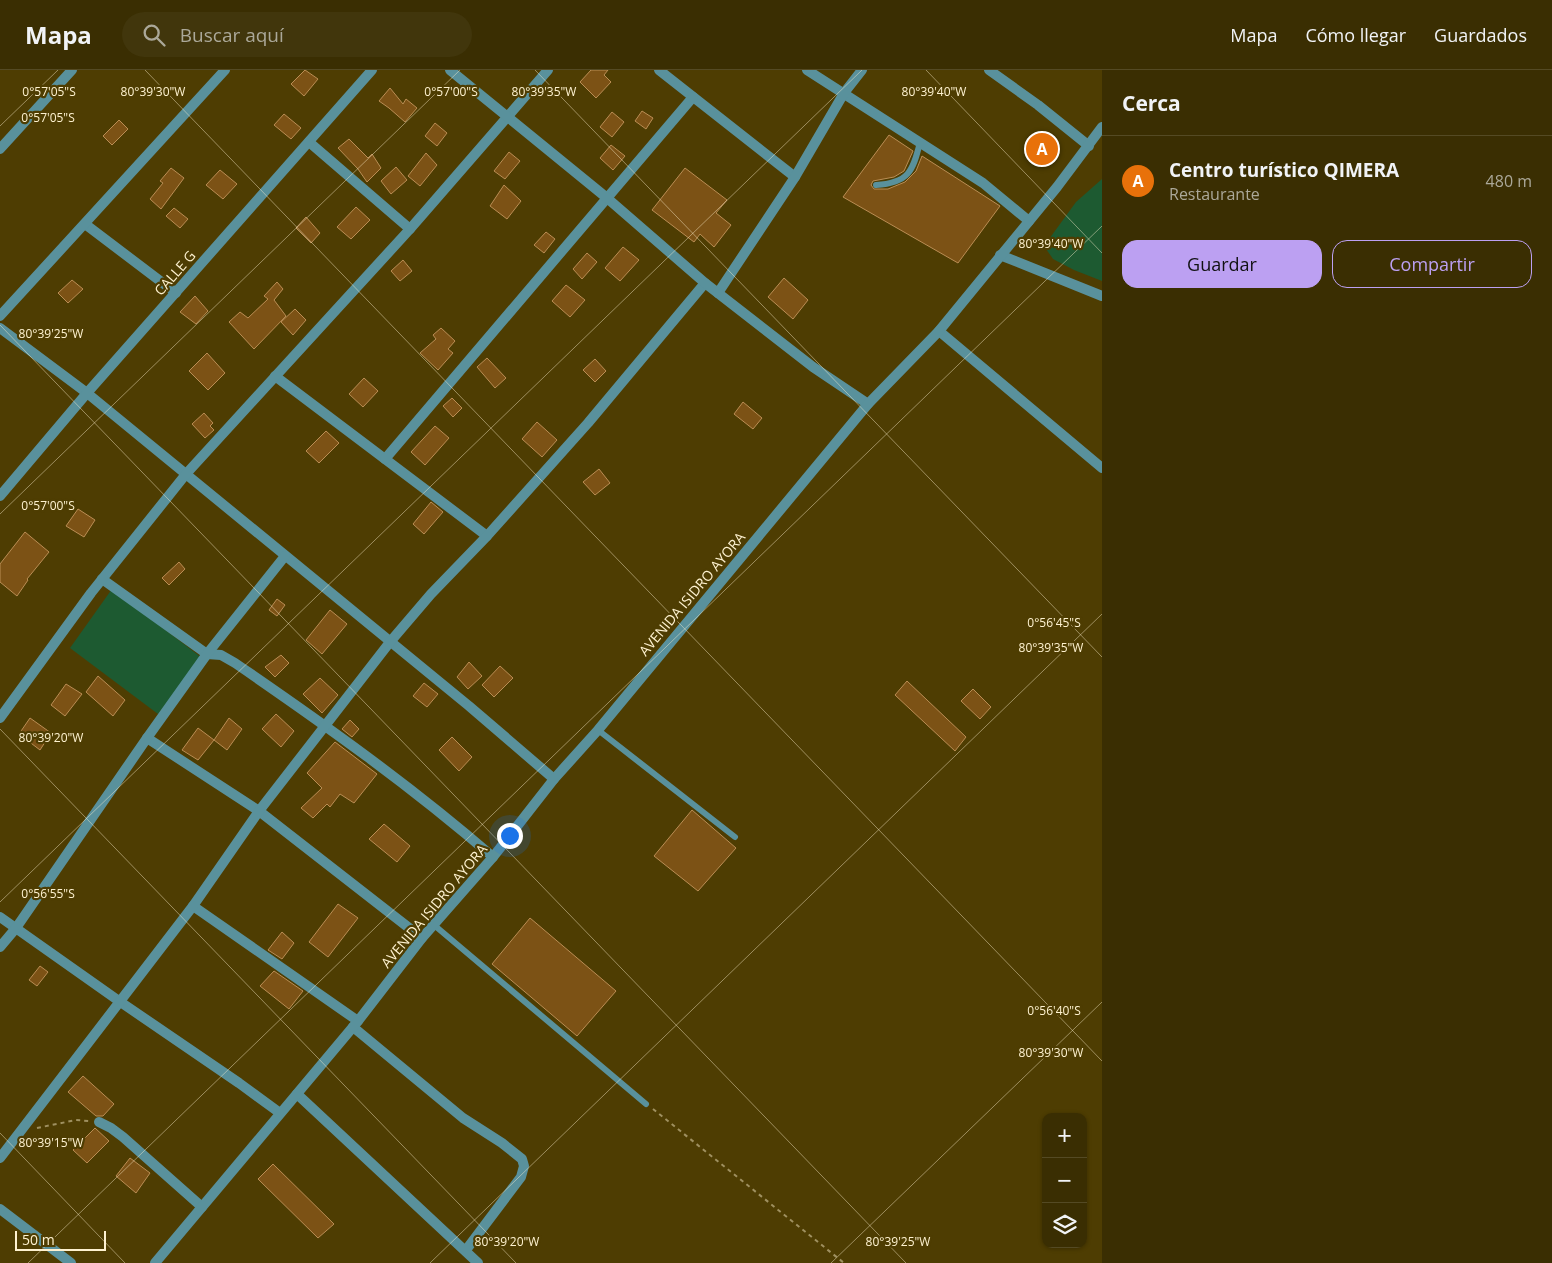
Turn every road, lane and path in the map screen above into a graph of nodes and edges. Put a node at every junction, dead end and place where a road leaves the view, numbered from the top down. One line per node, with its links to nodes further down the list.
1 (72, 70): 17 (street)
2 (372, 70): 14 (street, CALLE G)
3 (450, 70): 12 (street)
4 (548, 70): 12 (street)
5 (659, 70): 11 (street)
6 (807, 70): 10 (street)
7 (862, 70): 10 (street)
8 (989, 70): 16 (street)
9 (222, 71): 22 (street)
10 (844, 94): 15 (street); 18 (street)
11 (693, 97): 18 (street); 20 (street)
12 (508, 117): 20 (street); 23 (street)
13 (1102, 127): 16 (street, AVENIDA ISIDRO AYORA)
14 (309, 142): 23 (street); 26 (street, CALLE G)
15 (920, 142): 19 (lane); 21 (street)
16 (1089, 146): 21 (street, AVENIDA ISIDRO AYORA)
17 (0, 149)
18 (795, 177): 27 (street)
19 (876, 185)
20 (607, 198): 25 (street); 35 (street)
21 (1029, 222): 24 (street, AVENIDA ISIDRO AYORA)
22 (85, 224): 26 (street); 29 (street)
23 (410, 229): 32 (street)
24 (1000, 255): 28 (street); 31 (street, AVENIDA ISIDRO AYORA)
25 (705, 283): 27 (street); 39 (street)
26 (176, 292): 33 (street, CALLE G)
27 (718, 293): 34 (street)
28 (1102, 296)
29 (0, 316)
30 (0, 328): 33 (street)
31 (939, 331): 34 (street, AVENIDA ISIDRO AYORA); 36 (street)
32 (275, 376): 35 (street); 37 (street)
33 (86, 393): 37 (street); 38 (street, CALLE G)
34 (868, 404): 46 (street, AVENIDA ISIDRO AYORA)
35 (385, 459): 39 (street)
36 (1102, 468)
37 (186, 474): 40 (street); 41 (street)
38 (0, 496)
39 (487, 536): 42 (street)
40 (285, 556): 42 (street); 43 (street)
41 (102, 579): 43 (street); 44 (street)
42 (390, 642): 45 (street); 48 (street)
43 (207, 654): 45 (street); 47 (street)
44 (0, 718)
45 (326, 725): 49 (street); 51 (street)
46 (598, 730): 48 (street, AVENIDA ISIDRO AYORA); 50 (lane)
47 (147, 738): 49 (street); 55 (street)
48 (554, 778): 51 (street, AVENIDA ISIDRO AYORA)
49 (259, 811): 52 (street); 56 (street)
50 (735, 837)
51 (493, 857): 54 (street, AVENIDA ISIDRO AYORA)
52 (193, 906): 58 (street); 59 (street)
53 (0, 917): 55 (street)
54 (434, 925): 56 (street, AVENIDA ISIDRO AYORA); 61 (lane)
55 (16, 928): 57 (street); 58 (street)
56 (422, 938): 59 (street, AVENIDA ISIDRO AYORA)
57 (0, 947)
58 (119, 1001): 62 (street); 65 (street)
59 (356, 1024): 60 (street, AVENIDA ISIDRO AYORA); 68 (street)
60 (297, 1094): 62 (street, AVENIDA ISIDRO AYORA); 68 (street)
61 (646, 1104): 72 (path)
62 (280, 1114): 66 (street, AVENIDA ISIDRO AYORA)
63 (99, 1122): 64 (path); 66 (street)
64 (34, 1129)
65 (0, 1158)
66 (202, 1207): 70 (street, AVENIDA ISIDRO AYORA)
67 (0, 1209): 69 (street)
68 (466, 1250): 71 (street)
69 (71, 1263)
70 (155, 1263)
71 (478, 1263)
72 (844, 1263)

